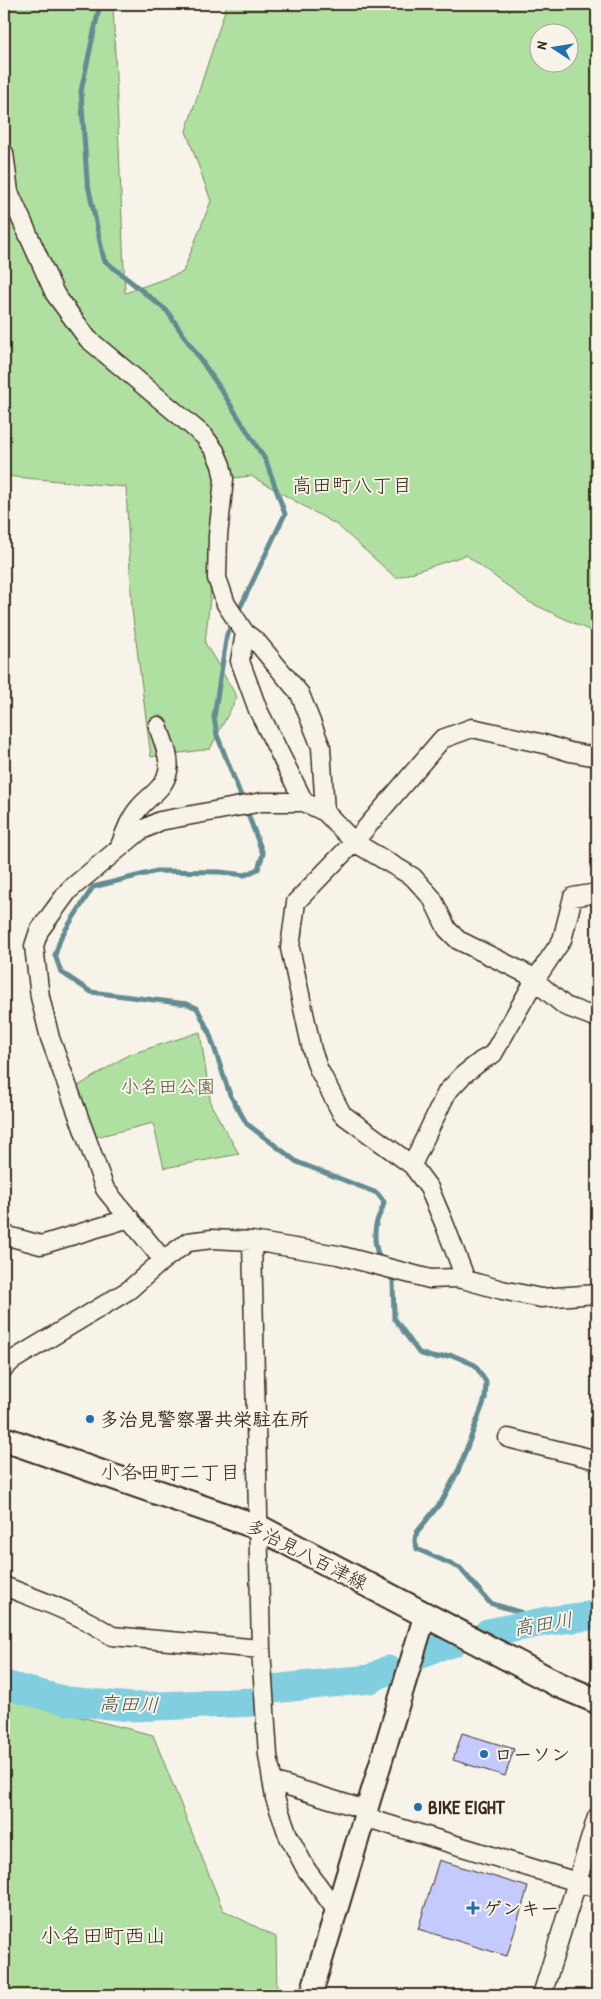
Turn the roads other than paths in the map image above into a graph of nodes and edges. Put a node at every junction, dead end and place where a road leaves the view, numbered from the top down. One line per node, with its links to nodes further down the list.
1 (4, 153): 2 (street)
2 (244, 630): 5 (street); 6 (street)
3 (158, 726): 8 (street)
4 (597, 756): 7 (street)
5 (304, 802): 6 (street); 8 (street)
6 (325, 812): 7 (street)
7 (354, 842): 10 (street); 12 (street)
8 (120, 846): 13 (street)
9 (597, 892): 10 (street)
10 (535, 980): 11 (street); 12 (street)
11 (597, 1018)
12 (412, 1165): 17 (street)
13 (130, 1218): 14 (street); 16 (street)
14 (4, 1235)
15 (252, 1241): 16 (street); 17 (street); 23 (street)
16 (163, 1260): 19 (street)
17 (466, 1280): 18 (street)
18 (597, 1294)
19 (4, 1368)
20 (508, 1438): 22 (street)
21 (4, 1439): 23 (main road, 多治見八百津線)
22 (597, 1460)
23 (258, 1527): 25 (main road, 多治見八百津線); 26 (street)
24 (4, 1586): 26 (street)
25 (425, 1615): 27 (main road, 多治見八百津線); 29 (street)
26 (261, 1649): 28 (street)
27 (597, 1701)
28 (272, 1781): 29 (street); 33 (street)
29 (365, 1813): 31 (street); 33 (street)
30 (597, 1817): 31 (street)
31 (576, 1881): 32 (street); 35 (street)
32 (597, 1888)
33 (336, 1910): 34 (street)
34 (311, 1995)
35 (542, 1995)

